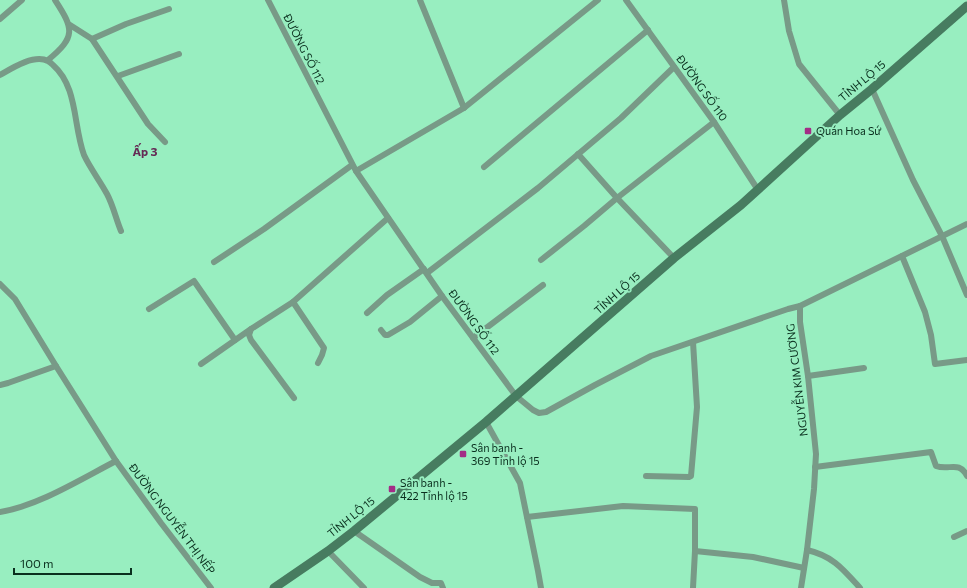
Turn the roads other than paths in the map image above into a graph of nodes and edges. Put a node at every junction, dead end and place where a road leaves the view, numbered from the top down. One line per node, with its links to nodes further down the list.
1 (22, 0): 10 (street)
2 (56, 0): 11 (street)
3 (268, 0): 25 (street, ĐƯỜNG SỐ 112)
4 (420, 0): 20 (street)
5 (598, 0): 20 (street)
6 (626, 0): 12 (street, ĐƯỜNG SỐ 110)
7 (784, 0): 21 (street)
8 (967, 6): 19 (main road, TỈNH LỘ 15)
9 (169, 9): 13 (street)
10 (0, 19)
11 (70, 26): 13 (street); 15 (street)
12 (648, 30): 16 (street, ĐƯỜNG SỐ 110); 26 (street)
13 (92, 39): 18 (street)
14 (179, 54): 18 (street)
15 (48, 60): 17 (street); 32 (street)
16 (674, 67): 22 (street, ĐƯỜNG SỐ 110); 24 (street)
17 (0, 75)
18 (118, 76): 23 (street)
19 (872, 89): 21 (main road, TỈNH LỘ 15); 33 (street)
20 (464, 108): 27 (street)
21 (840, 115): 28 (main road, TỈNH LỘ 15)
22 (714, 122): 28 (street, ĐƯỜNG SỐ 110); 29 (street)
23 (165, 142)
24 (578, 154): 29 (street); 38 (street)
25 (352, 165): 27 (street, ĐƯỜNG SỐ 112); 37 (street)
26 (484, 167)
27 (356, 171): 30 (street, ĐƯỜNG SỐ 112)
28 (758, 190): 35 (main road, TỈNH LỘ 15)
29 (617, 198): 35 (street); 36 (street)
30 (388, 218): 38 (street, ĐƯỜNG SỐ 112); 43 (street)
31 (967, 224): 33 (street)
32 (121, 231)
33 (942, 236): 34 (street); 41 (street)
34 (902, 256): 44 (street); 52 (street)
35 (674, 258): 59 (main road, TỈNH LỘ 15)
36 (541, 260)
37 (214, 262)
38 (426, 271): 42 (street, ĐƯỜNG SỐ 112); 46 (street)
39 (0, 284): 55 (street, ĐƯỜNG NGUYỄN THỊ NẾP)
40 (543, 285): 49 (street)
41 (967, 295)
42 (442, 296): 48 (street); 49 (street, ĐƯỜNG SỐ 112)
43 (293, 302): 47 (street); 53 (street)
44 (800, 306): 51 (street, ĐƯỜNG SỐ 112); 57 (street, NGUYỄN KIM CƯƠNG)
45 (149, 309): 50 (street)
46 (368, 313)
47 (251, 330): 50 (street); 60 (street)
48 (381, 330)
49 (473, 338): 59 (street, ĐƯỜNG SỐ 112)
50 (235, 340): 54 (street)
51 (693, 342): 59 (street, ĐƯỜNG SỐ 112); 64 (street)
52 (967, 360)
53 (318, 363)
54 (201, 364)
55 (56, 366): 58 (street); 62 (street, ĐƯỜNG NGUYỄN THỊ NẾP)
56 (864, 368): 57 (street)
57 (808, 376): 63 (street, NGUYỄN KIM CƯƠNG)
58 (0, 385)
59 (516, 396): 61 (main road, TỈNH LỘ 15)
60 (294, 398)
61 (486, 422): 67 (street); 68 (main road, TỈNH LỘ 15)
62 (116, 461): 66 (street); 75 (street, ĐƯỜNG NGUYỄN THỊ NẾP)
63 (815, 467): 65 (street); 71 (street, NGUYỄN KIM CƯƠNG)
64 (646, 476)
65 (967, 476)
66 (0, 512)
67 (527, 517): 73 (street); 79 (street)
68 (354, 531): 72 (main road, TỈNH LỘ 15); 78 (street)
69 (967, 531): 70 (street)
70 (954, 538)
71 (807, 550): 74 (street, NGUYỄN KIM CƯƠNG); 82 (street)
72 (328, 551): 76 (main road, TỈNH LỘ 15); 77 (street)
73 (695, 551): 74 (street); 80 (street)
74 (804, 568): 81 (street, NGUYỄN KIM CƯƠNG)
75 (211, 588)
76 (274, 588)
77 (364, 588)
78 (443, 588)
79 (541, 588)
80 (693, 588)
81 (801, 588)
82 (860, 588)

